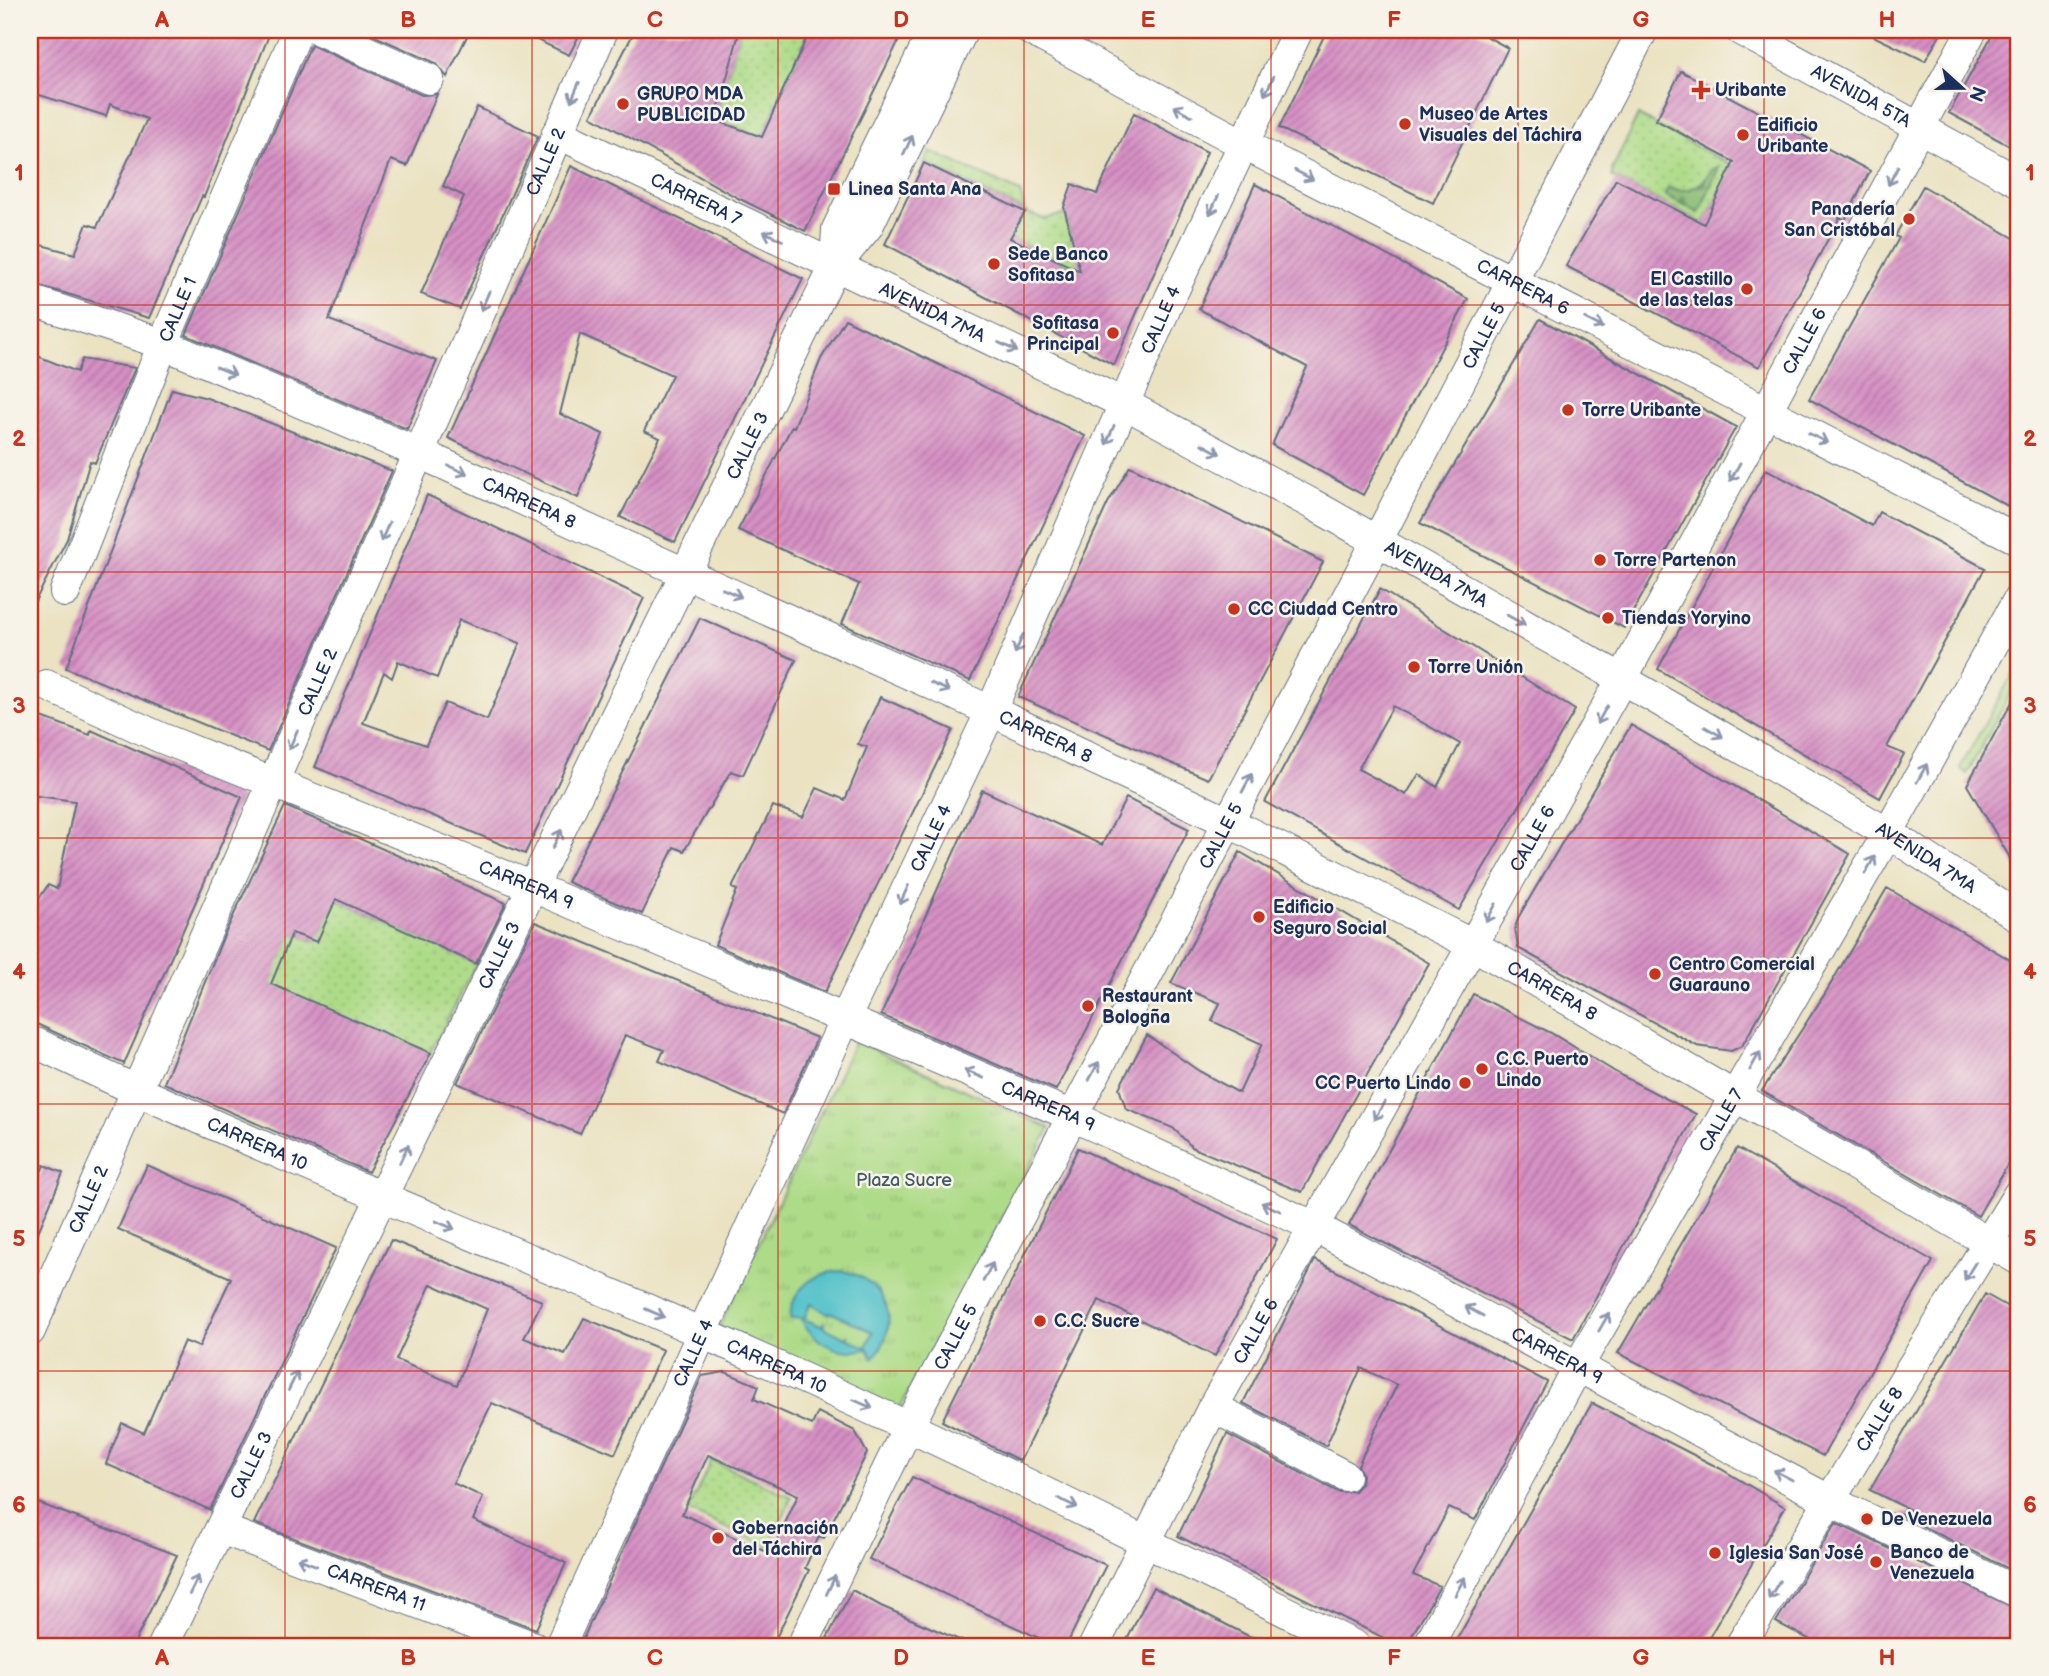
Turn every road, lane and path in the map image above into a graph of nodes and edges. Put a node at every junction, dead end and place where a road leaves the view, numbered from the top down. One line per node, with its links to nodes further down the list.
1 (298, 30): 19 (street, CALLE 1)
2 (319, 30): 11 (street)
3 (603, 30): 13 (street, CALLE 2, one-way to 13)
4 (934, 30): 16 (street, CALLE 3)
5 (964, 30): 16 (street, CALLE 3, one-way to 5)
6 (1030, 30): 14 (street, CARRERA 6, one-way to 6)
7 (1298, 30): 14 (street, CALLE 4, one-way to 14)
8 (1643, 30): 17 (street, CALLE 5)
9 (1740, 30): 12 (street, AVENIDA 5TA)
10 (1972, 30): 12 (street, CALLE 6)
11 (429, 79)
12 (1919, 126): 15 (street, AVENIDA 5TA); 21 (street, CALLE 6, one-way to 21)
13 (557, 133): 16 (street, CARRERA 7, one-way to 13); 22 (street, CALLE 2, one-way to 22)
14 (1243, 144): 17 (street, CARRERA 6, one-way to 17); 20 (street, CALLE 4, one-way to 20)
15 (2019, 181)
16 (835, 265): 20 (street, AVENIDA 7MA, one-way to 20); 25 (street, CALLE 3)
17 (1511, 280): 21 (street, CARRERA 6, one-way to 21); 24 (street, CALLE 5)
18 (30, 300): 19 (street, CARRERA 8)
19 (163, 344): 22 (street, CARRERA 8, one-way to 22); 26 (street, CALLE 1)
20 (1124, 403): 24 (street, AVENIDA 7MA, one-way to 24); 30 (street, CALLE 4, one-way to 30)
21 (1767, 412): 23 (street, CARRERA 6, one-way to 23); 28 (street, CALLE 6, one-way to 28)
22 (419, 453): 25 (street, CARRERA 8, one-way to 25); 31 (street, CALLE 2, one-way to 31)
23 (2019, 540)
24 (1377, 541): 28 (street, AVENIDA 7MA, one-way to 28); 32 (street, CALLE 5, one-way to 24)
25 (688, 573): 30 (street, CARRERA 8, one-way to 30); 34 (street, CALLE 3, one-way to 25)
26 (65, 592)
27 (2019, 598): 33 (street, CALLE 7, one-way to 27)
28 (1622, 679): 33 (street, AVENIDA 7MA, one-way to 33); 36 (street, CALLE 6, one-way to 36)
29 (46, 685): 31 (street, CARRERA 9)
30 (991, 711): 32 (street, CARRERA 8); 37 (street, CALLE 4, one-way to 37)
31 (274, 782): 34 (street, CARRERA 9); 39 (street, CALLE 2)
32 (1226, 821): 36 (street, CARRERA 8); 41 (street, CALLE 5, one-way to 32)
33 (1888, 833): 35 (street, AVENIDA 7MA); 40 (street, CALLE 7, one-way to 33)
34 (533, 887): 37 (street, CARRERA 9); 43 (street, CALLE 3, one-way to 34)
35 (2019, 917)
36 (1474, 945): 40 (street, CARRERA 8); 44 (street, CALLE 6, one-way to 44)
37 (845, 1019): 41 (street, CARRERA 9, one-way to 37); 48 (street, CALLE 4)
38 (36, 1043): 39 (street, CARRERA 10)
39 (135, 1091): 43 (street, CARRERA 10); 47 (street, CALLE 2)
40 (1734, 1097): 45 (street, CARRERA 8); 49 (street, CALLE 7, one-way to 40)
41 (1070, 1115): 44 (street, CARRERA 9, one-way to 41); 51 (street, CALLE 5, one-way to 41)
42 (2019, 1193): 45 (street, CALLE 8)
43 (382, 1198): 48 (street, CARRERA 10, one-way to 48); 54 (street, CALLE 3, one-way to 43)
44 (1313, 1226): 49 (street, CARRERA 9, one-way to 44); 50 (street, CALLE 6)
45 (1988, 1242): 46 (street, CARRERA 8); 53 (street, CALLE 8, one-way to 53)
46 (2019, 1260)
47 (30, 1331)
48 (702, 1333): 51 (street, CARRERA 10, one-way to 51); 59 (street, CALLE 4)
49 (1578, 1366): 53 (street, CARRERA 9, one-way to 49); 63 (street, CALLE 7, one-way to 49)
50 (1213, 1407): 52 (street); 55 (street, CALLE 6)
51 (909, 1425): 55 (street, CARRERA 10, one-way to 55); 60 (street, CALLE 5, one-way to 51)
52 (1345, 1476)
53 (1829, 1500): 56 (street, CARRERA 9); 64 (street, CALLE 8, one-way to 64)
54 (221, 1530): 57 (street, CALLE 3, one-way to 54); 58 (street, CARRERA 11, one-way to 54)
55 (1146, 1543): 61 (street, CALLE 6); 62 (street, CARRERA 10)
56 (2019, 1593)
57 (163, 1646)
58 (532, 1646)
59 (560, 1646)
60 (802, 1646)
61 (1094, 1646)
62 (1354, 1646)
63 (1428, 1646)
64 (1740, 1646)

